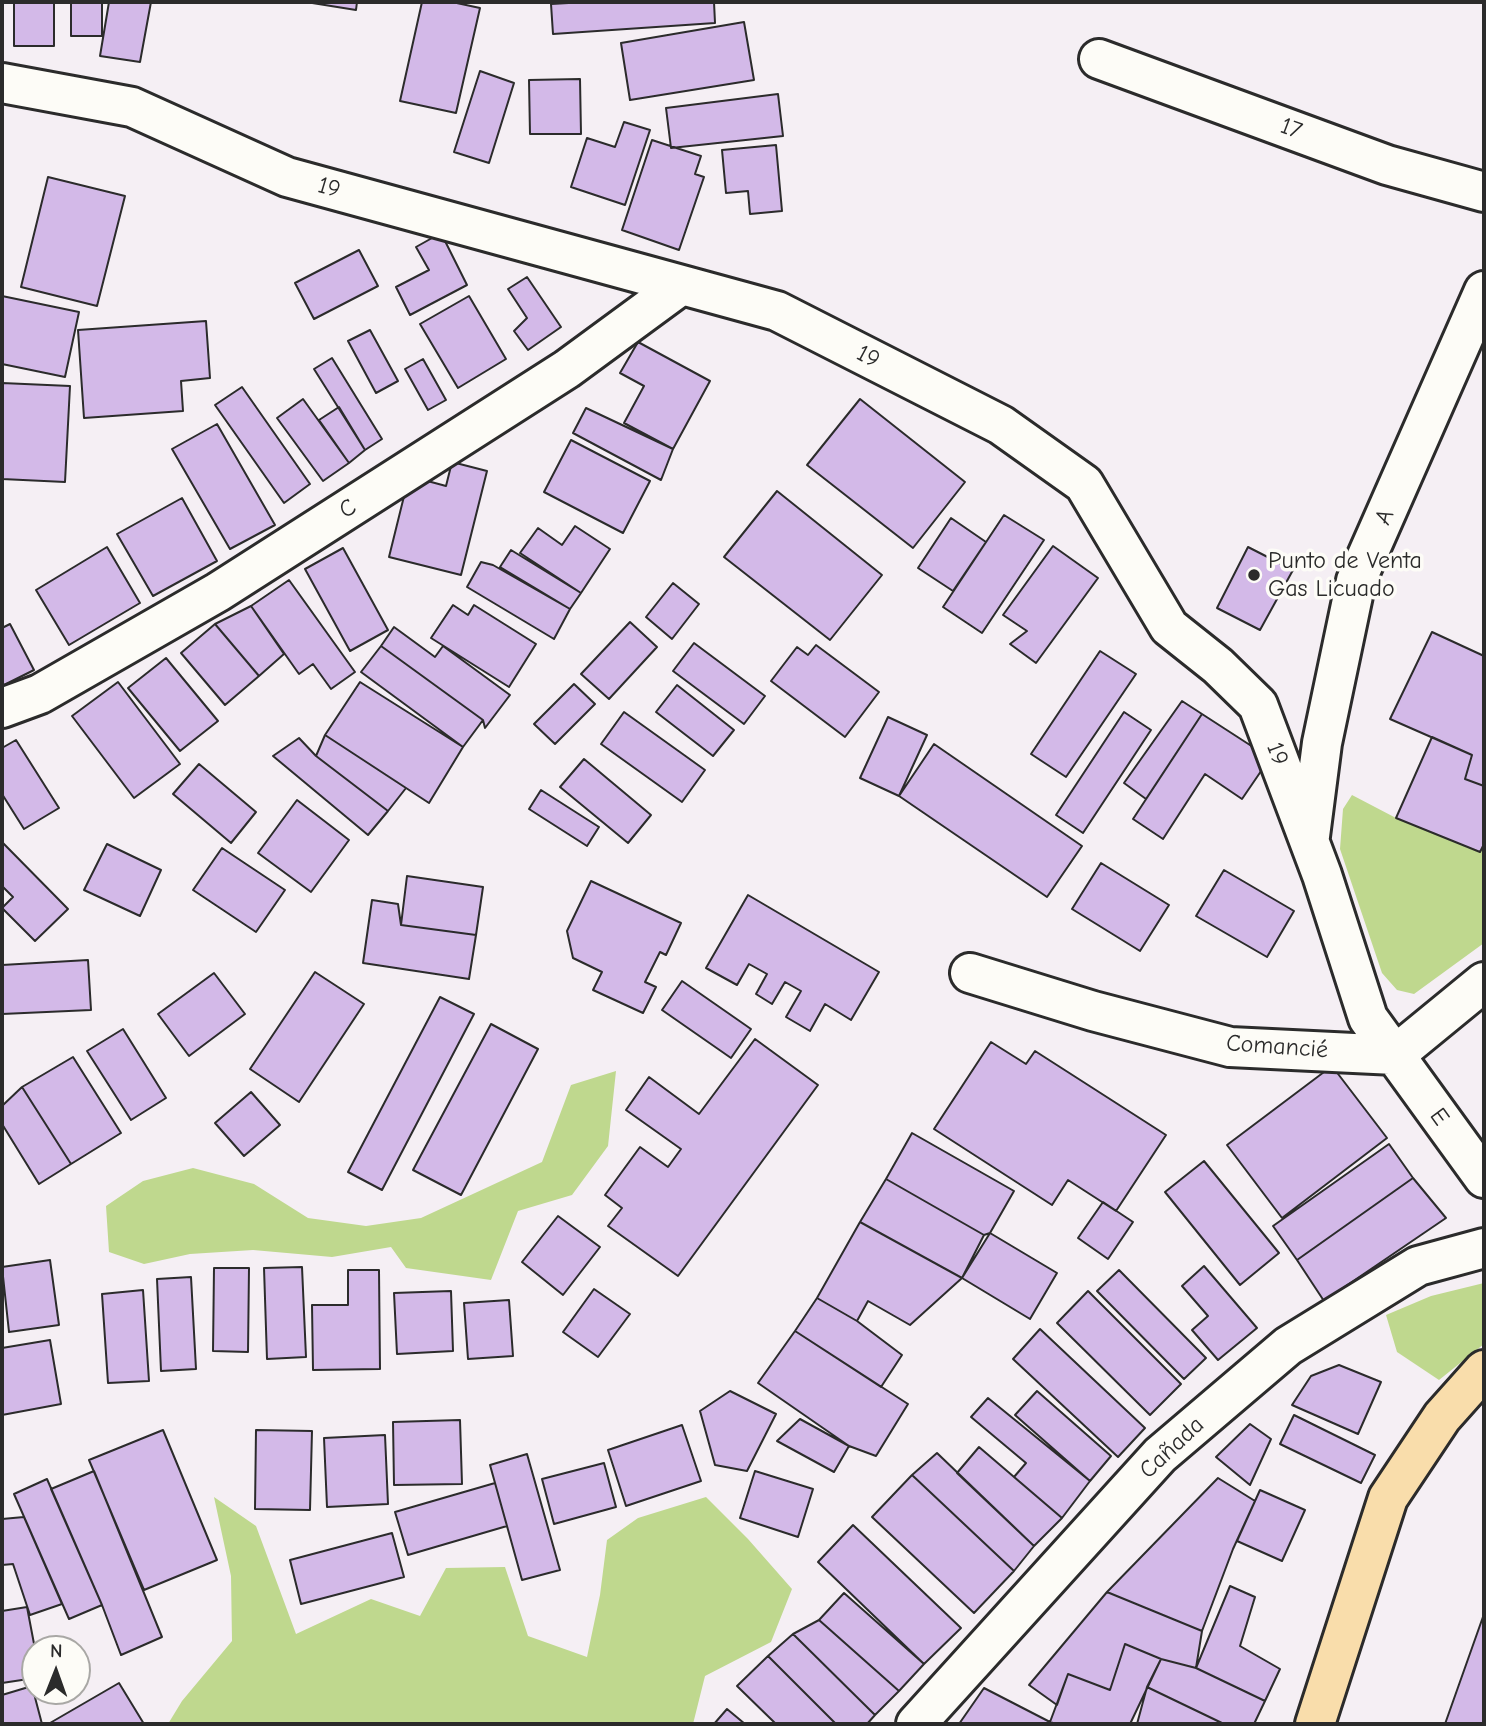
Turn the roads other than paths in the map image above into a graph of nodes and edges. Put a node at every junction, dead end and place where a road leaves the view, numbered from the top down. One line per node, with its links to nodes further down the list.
1 (1099, 59): 3 (street, 17)
2 (2, 83): 4 (street, 19)
3 (1484, 192)
4 (680, 286): 6 (street, C); 7 (street, 19)
5 (1484, 291): 7 (street, A)
6 (2, 708)
7 (1309, 838): 10 (street, 19)
8 (970, 973): 10 (street, Comancié)
9 (1484, 982): 10 (street)
10 (1395, 1055): 11 (street, E)
11 (1484, 1178)
12 (1484, 1248): 14 (street, Cañada)
13 (1484, 1370): 15 (main road)
14 (916, 1724)
15 (1315, 1724)

